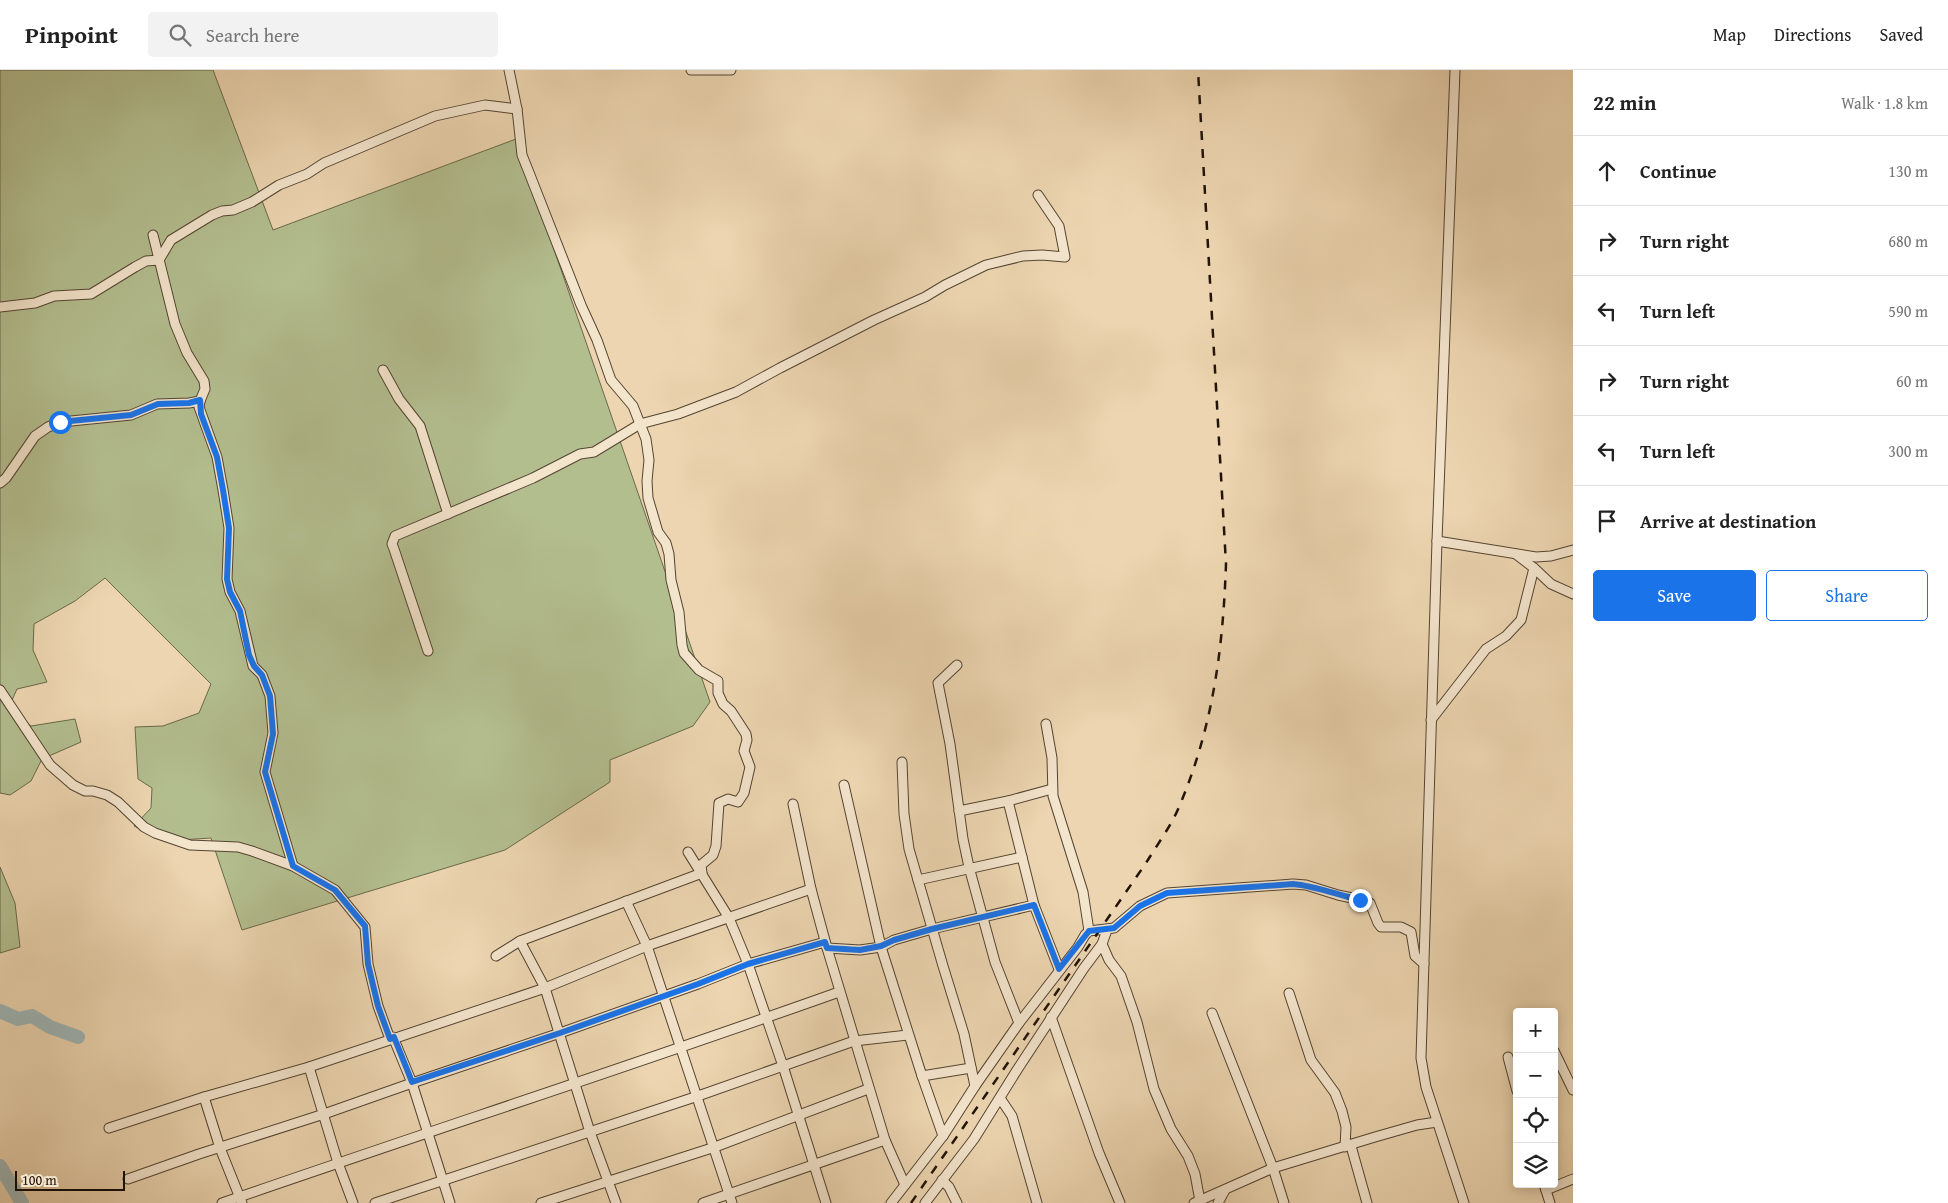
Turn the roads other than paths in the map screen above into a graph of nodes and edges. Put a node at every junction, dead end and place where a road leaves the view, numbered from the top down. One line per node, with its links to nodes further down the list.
1 (509, 70): 5 (street)
2 (691, 70): 3 (street)
3 (731, 70)
4 (1455, 70): 15 (street)
5 (517, 109): 8 (street); 12 (street)
6 (1038, 195): 12 (street)
7 (153, 235): 8 (street)
8 (159, 260): 9 (street); 11 (street)
9 (0, 307)
10 (383, 370): 14 (street)
11 (200, 400): 13 (street); 33 (street)
12 (640, 424): 14 (street); 35 (street)
13 (0, 483)
14 (448, 514): 20 (street)
15 (1437, 540): 17 (street); 23 (street)
16 (1573, 550): 17 (street)
17 (1514, 554): 18 (street)
18 (1534, 568): 19 (street); 23 (street)
19 (1573, 594)
20 (428, 651)
21 (957, 665): 30 (street)
22 (0, 690): 33 (street)
23 (1431, 720): 52 (street)
24 (1046, 724): 27 (street)
25 (902, 762): 36 (street)
26 (844, 785): 49 (street)
27 (1052, 789): 28 (street); 44 (street)
28 (1008, 801): 30 (street); 32 (street)
29 (793, 804): 37 (street)
30 (959, 811): 34 (street)
31 (688, 852): 35 (street)
32 (1022, 857): 34 (street); 39 (street)
33 (293, 866): 64 (street)
34 (969, 867): 36 (street); 40 (street)
35 (702, 873): 38 (street); 41 (street)
36 (918, 880): 42 (street)
37 (811, 889): 41 (street); 47 (street)
38 (626, 901): 45 (street); 48 (street)
39 (1034, 905): 40 (street); 53 (street)
40 (982, 917): 42 (street); 61 (street)
41 (728, 918): 48 (street); 51 (street)
42 (932, 929): 49 (street); 71 (street)
43 (1107, 930): 44 (street); 46 (street); 52 (street)
44 (1089, 931): 53 (street)
45 (520, 941): 50 (street); 54 (street)
46 (1102, 944): 60 (street); 107 (street)
47 (826, 945): 49 (street); 51 (street); 55 (street)
48 (647, 946): 54 (street); 57 (street)
49 (881, 946): 63 (street)
50 (496, 956)
51 (748, 964): 57 (street); 59 (street)
52 (1424, 964): 84 (street)
53 (1059, 969): 61 (street)
54 (545, 988): 62 (street); 64 (street)
55 (840, 992): 59 (street); 65 (street)
56 (1289, 993): 90 (street)
57 (663, 996): 62 (street); 66 (street)
58 (1212, 1013): 95 (street)
59 (768, 1017): 66 (street); 69 (street)
60 (1052, 1017): 81 (street); 121 (street)
61 (1019, 1023): 76 (street)
62 (560, 1033): 74 (street); 75 (street)
63 (908, 1034): 65 (street); 72 (street)
64 (392, 1038): 70 (street); 74 (street)
65 (854, 1041): 69 (street); 77 (street)
66 (681, 1047): 75 (street); 79 (street)
67 (1555, 1053): 78 (street)
68 (1508, 1057): 73 (street)
69 (784, 1066): 79 (street); 83 (street)
70 (309, 1067): 80 (street); 82 (street)
71 (971, 1068): 72 (street); 76 (street)
72 (922, 1076): 88 (street)
73 (1513, 1076)
74 (412, 1082): 82 (street); 86 (street)
75 (575, 1082): 86 (street); 87 (street)
76 (975, 1086): 88 (street)
77 (868, 1089): 83 (street); 89 (street)
78 (1573, 1090)
79 (698, 1096): 87 (street); 91 (street)
80 (204, 1097): 85 (street); 92 (street)
81 (1000, 1098): 98 (street); 120 (street)
82 (324, 1114): 92 (street); 93 (street)
83 (800, 1116): 91 (street); 94 (street)
84 (1437, 1122): 90 (street); 125 (street)
85 (109, 1128)
86 (427, 1132): 93 (street); 99 (street)
87 (590, 1132): 99 (street); 100 (street)
88 (943, 1136): 102 (street)
89 (885, 1140): 94 (street); 102 (street)
90 (1348, 1146): 95 (street); 124 (street)
91 (715, 1147): 100 (street); 105 (street)
92 (220, 1148): 96 (street); 106 (street)
93 (338, 1162): 106 (street); 109 (street)
94 (814, 1164): 105 (street); 116 (street)
95 (1273, 1168): 104 (street); 123 (street)
96 (128, 1178)
97 (1573, 1179): 101 (street)
98 (942, 1180): 118 (street); 119 (street)
99 (444, 1181): 110 (street); 111 (street)
100 (608, 1181): 112 (street); 113 (street)
101 (1558, 1183)
102 (904, 1185): 117 (street)
103 (1545, 1188): 126 (street)
104 (1225, 1190): 107 (street); 122 (street)
105 (729, 1194): 114 (street); 115 (street)
106 (241, 1200): 108 (street)
107 (1201, 1201)
108 (222, 1203)
109 (353, 1203)
110 (375, 1203)
111 (450, 1203)
112 (541, 1203)
113 (616, 1203)
114 (703, 1203)
115 (732, 1203)
116 (826, 1203)
117 (892, 1203)
118 (925, 1203)
119 (957, 1203)
120 (1037, 1203)
121 (1120, 1203)
122 (1218, 1203)
123 (1284, 1203)
124 (1367, 1203)
125 (1464, 1203)
126 (1550, 1203)

